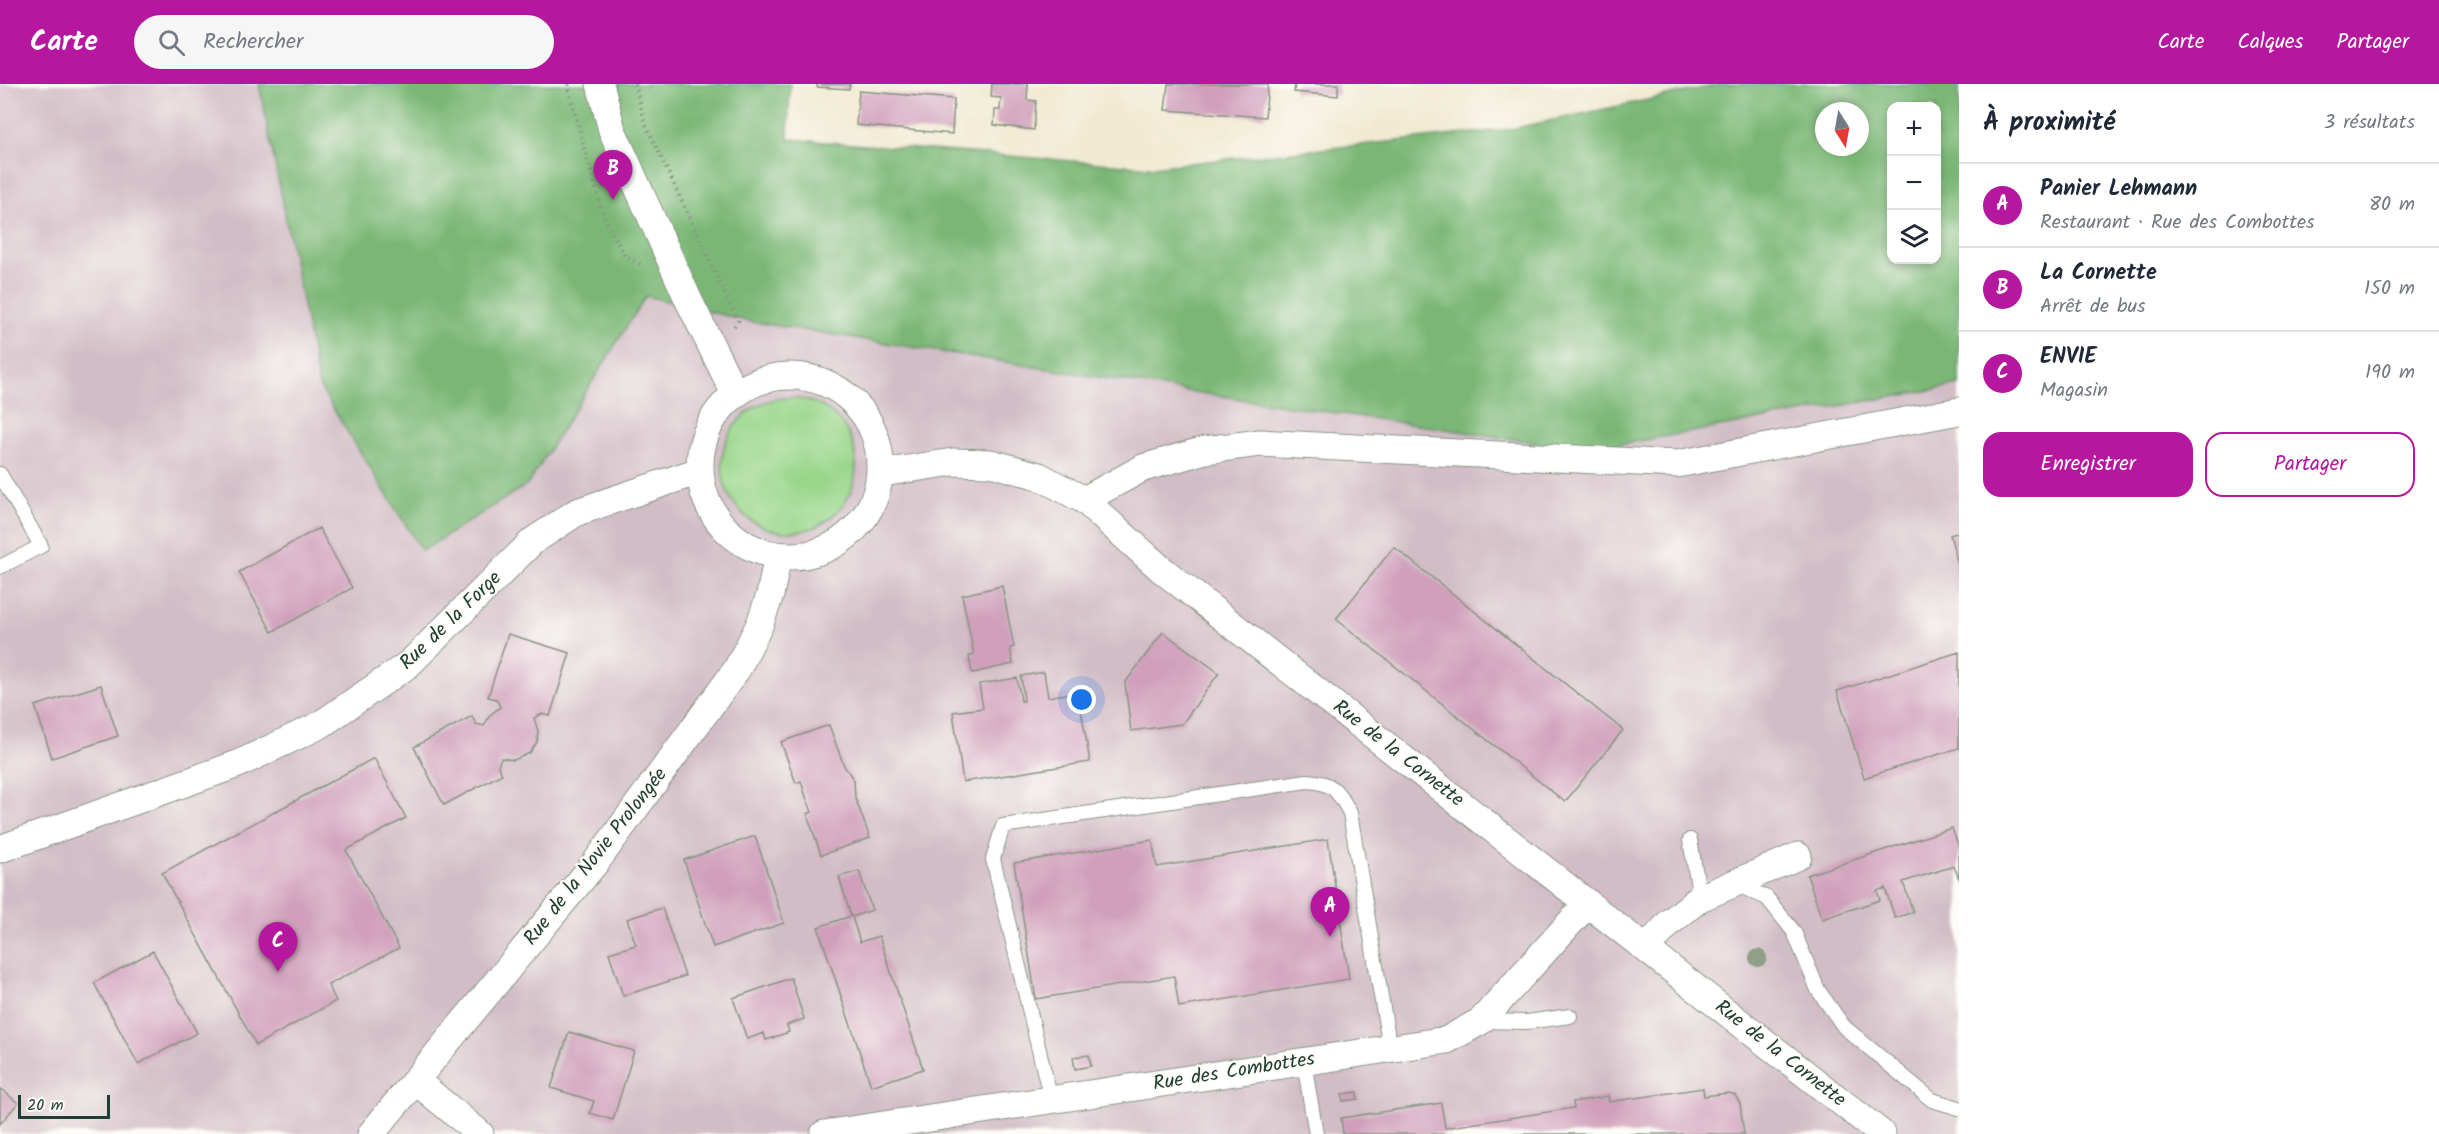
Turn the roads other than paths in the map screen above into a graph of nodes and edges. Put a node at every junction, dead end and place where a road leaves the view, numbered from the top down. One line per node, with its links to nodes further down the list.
1 (600, 84): 2 (street)
2 (735, 394): 4 (street); 5 (street)
3 (1959, 411): 7 (street)
4 (699, 471): 8 (street); 11 (street, Rue de la Forge)
5 (882, 473): 7 (street, Rue de la Cornette); 8 (street)
6 (0, 474): 9 (lane)
7 (1084, 500): 15 (street, Rue de la Cornette)
8 (778, 556): 21 (street, Rue de la Novie Prolongée)
9 (0, 567)
10 (1690, 840): 14 (lane)
11 (0, 849)
12 (1798, 856): 13 (street)
13 (1734, 883): 14 (street); 23 (lane)
14 (1700, 897): 16 (street)
15 (1588, 903): 16 (street, Rue de la Cornette); 18 (street, Rue des Combottes)
16 (1646, 949): 28 (street, Rue de la Cornette)
17 (1570, 1016): 18 (lane)
18 (1481, 1021): 19 (street, Rue des Combottes)
19 (1390, 1049): 20 (street, Rue des Combottes); 22 (lane)
20 (1304, 1062): 22 (street, Rue des Combottes); 27 (lane)
21 (416, 1081): 24 (street, Rue de la Novie Prolongée); 25 (street)
22 (1052, 1100): 26 (street, Rue des Combottes)
23 (1959, 1108)
24 (371, 1134)
25 (480, 1134)
26 (824, 1134)
27 (1316, 1134)
28 (1882, 1134)

